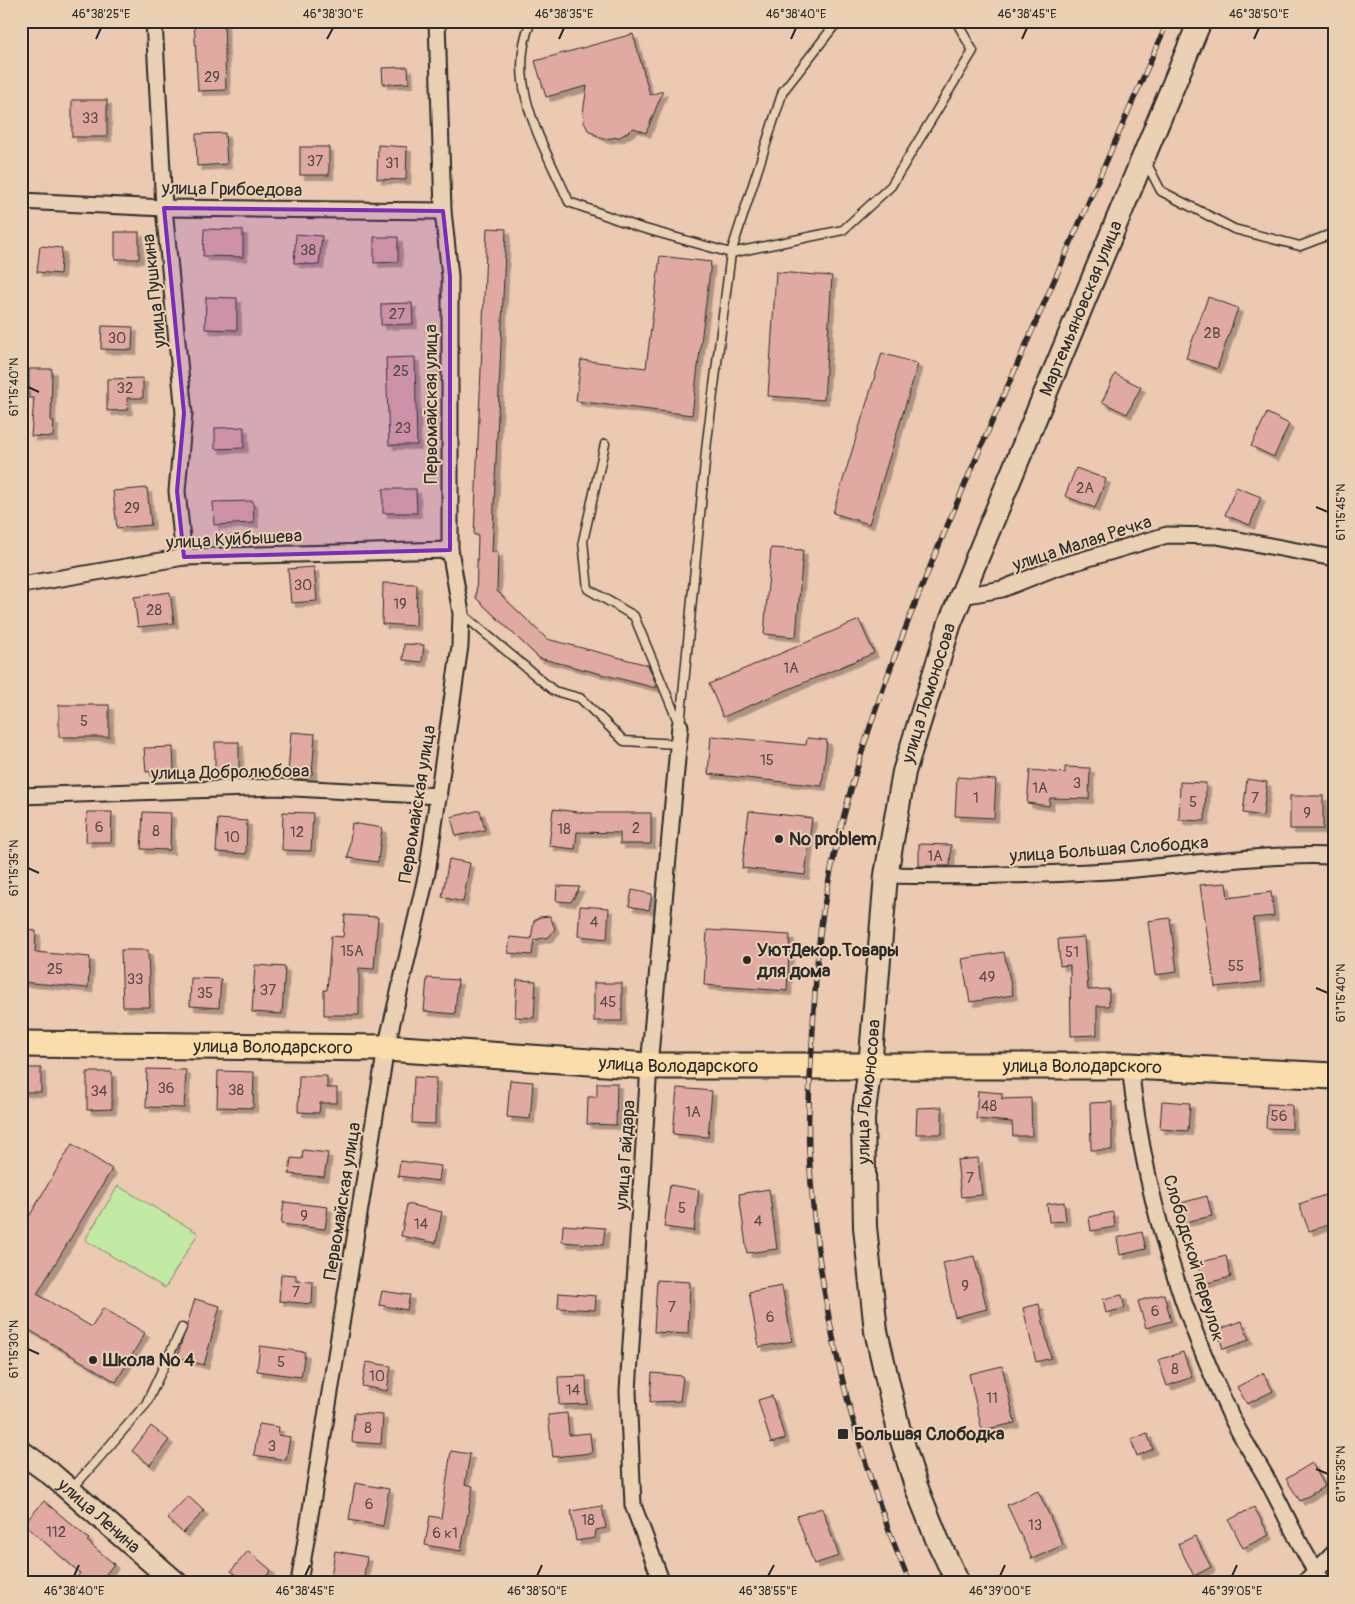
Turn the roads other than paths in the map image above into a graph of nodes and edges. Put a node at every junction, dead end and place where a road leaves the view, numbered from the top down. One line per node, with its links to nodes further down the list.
1 (154, 21): 9 (street, улица Пушкина)
2 (437, 21): 10 (street, Первомайская улица)
3 (531, 21): 12 (lane)
4 (850, 21): 12 (lane)
5 (956, 21): 12 (lane)
6 (1200, 21): 7 (main road, Мартемьяновская улица)
7 (1144, 158): 11 (lane); 18 (main road, Мартемьяновская улица)
8 (21, 201): 9 (street, улица Грибоедова)
9 (164, 208): 10 (street, улица Грибоедова); 15 (street, улица Пушкина)
10 (442, 210): 14 (street, Первомайская улица)
11 (1334, 233)
12 (731, 253): 20 (lane)
13 (606, 444): 20 (lane)
14 (450, 550): 15 (street, улица Куйбышева); 19 (street, Первомайская улица)
15 (184, 557): 17 (street, улица Куйбышева)
16 (1334, 558): 18 (street, улица Малая Речка)
17 (21, 585)
18 (962, 596): 25 (main road, улица Ломоносова)
19 (461, 613): 21 (lane); 23 (street, Первомайская улица)
20 (680, 726): 21 (street, улица Гайдара)
21 (678, 744): 28 (street, улица Гайдара)
22 (21, 796): 23 (street, улица Добролюбова)
23 (439, 796): 27 (street, Первомайская улица)
24 (1334, 856): 25 (street, улица Большая Слободка)
25 (886, 875): 30 (main road, улица Ломоносова)
26 (21, 1044): 27 (main road, улица Володарского)
27 (386, 1048): 28 (main road, улица Володарского); 38 (street, Первомайская улица)
28 (649, 1066): 30 (main road, улица Володарского); 39 (street, улица Гайдара)
29 (1130, 1066): 30 (main road, улица Володарского); 31 (main road, улица Володарского); 36 (street, Слободской переулок)
30 (870, 1067): 40 (main road, улица Ломоносова)
31 (1334, 1076)
32 (182, 1328): 34 (lane)
33 (21, 1452): 34 (main road, улица Ленина)
34 (70, 1490): 37 (main road, улица Ленина)
35 (1334, 1553): 36 (street)
36 (1320, 1577): 41 (street)
37 (176, 1583)
38 (299, 1583)
39 (662, 1583)
40 (958, 1583)
41 (1304, 1583)

